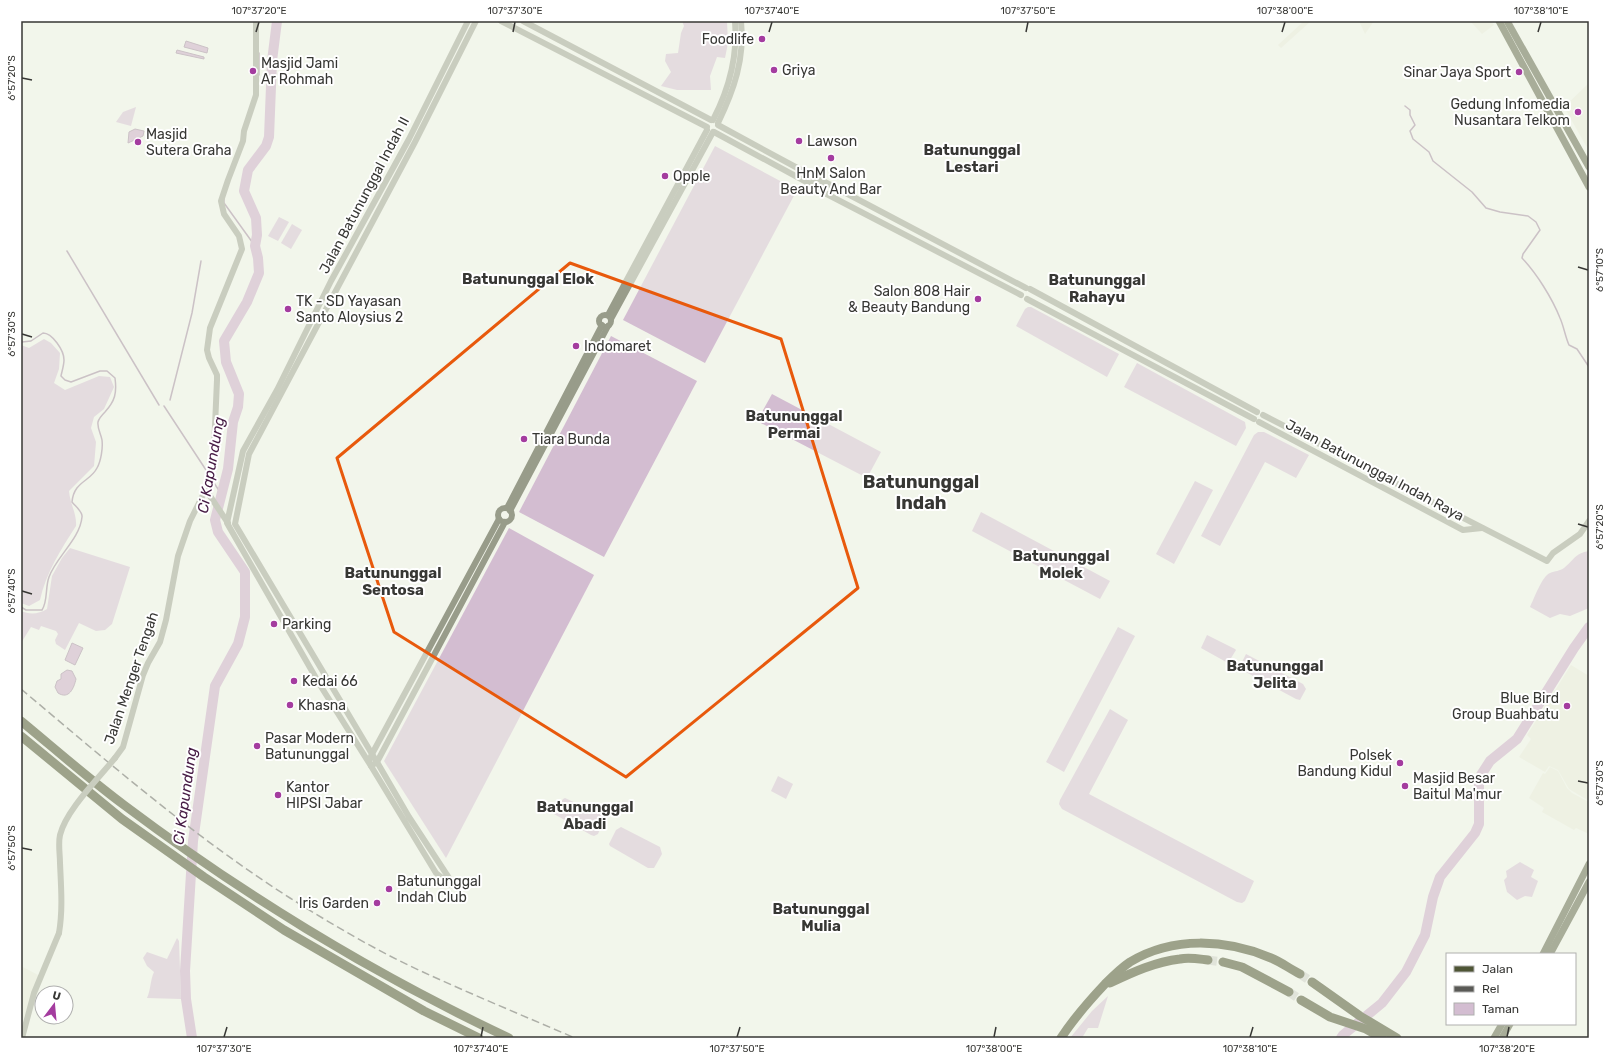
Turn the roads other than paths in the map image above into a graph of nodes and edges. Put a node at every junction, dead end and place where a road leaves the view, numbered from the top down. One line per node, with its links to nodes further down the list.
1 (256, 21): 24 (street, Jalan Menger Tengah)
2 (468, 21): 28 (street, Jalan Batununggal Indah II)
3 (476, 21): 29 (street, Jalan Batununggal Indah II)
4 (502, 21): 11 (street)
5 (523, 21): 10 (street)
6 (735, 21): 10 (street)
7 (741, 21): 10 (street)
8 (1499, 21): 16 (main road)
9 (1507, 21): 12 (main road)
10 (715, 122): 11 (street); 11 (street); 13 (street)
11 (710, 130): 15 (street); 20 (street)
12 (1589, 167)
13 (816, 178): 14 (street); 15 (street)
14 (823, 181): 17 (street); 18 (street, Jalan Batununggal Indah Raya)
15 (812, 185): 17 (street)
16 (1589, 187)
17 (818, 190): 19 (street, Jalan Batununggal Indah Raya)
18 (1028, 288): 19 (street); 19 (street); 22 (street, Jalan Batununggal Indah Raya)
19 (1024, 297): 23 (street, Jalan Batununggal Indah Raya)
20 (609, 317): 21 (street); 21 (street)
21 (605, 326): 25 (street)
22 (1260, 414): 23 (street); 30 (street, Jalan Batununggal Indah Raya)
23 (1256, 421): 30 (street, Jalan Batununggal Indah Raya)
24 (207, 492): 28 (street); 48 (street, Jalan Menger Tengah, bridge)
25 (509, 509): 26 (street); 26 (street)
26 (502, 520): 33 (street); 34 (street)
27 (1589, 521): 30 (street, Jalan Batununggal Indah Raya)
28 (227, 523): 29 (street); 34 (street)
29 (235, 524): 33 (street)
30 (1482, 528)
31 (21, 721): 50 (highway)
32 (21, 736): 49 (highway)
33 (372, 754): 34 (street)
34 (373, 763): 34 (street)
35 (1589, 864): 37 (main road)
36 (1589, 882): 38 (main road)
37 (1544, 953)
38 (1551, 953)
39 (1208, 960): 43 (highway)
40 (1223, 962): 44 (highway)
41 (1300, 974): 43 (highway)
42 (1312, 982): 53 (highway)
43 (1104, 986): 51 (highway)
44 (1288, 992)
45 (1301, 1000): 52 (highway)
46 (1501, 1025): 54 (main road)
47 (1509, 1025): 55 (main road)
48 (22, 1038)
49 (478, 1038)
50 (509, 1038)
51 (1061, 1038)
52 (1382, 1038)
53 (1397, 1038)
54 (1494, 1038)
55 (1502, 1038)

